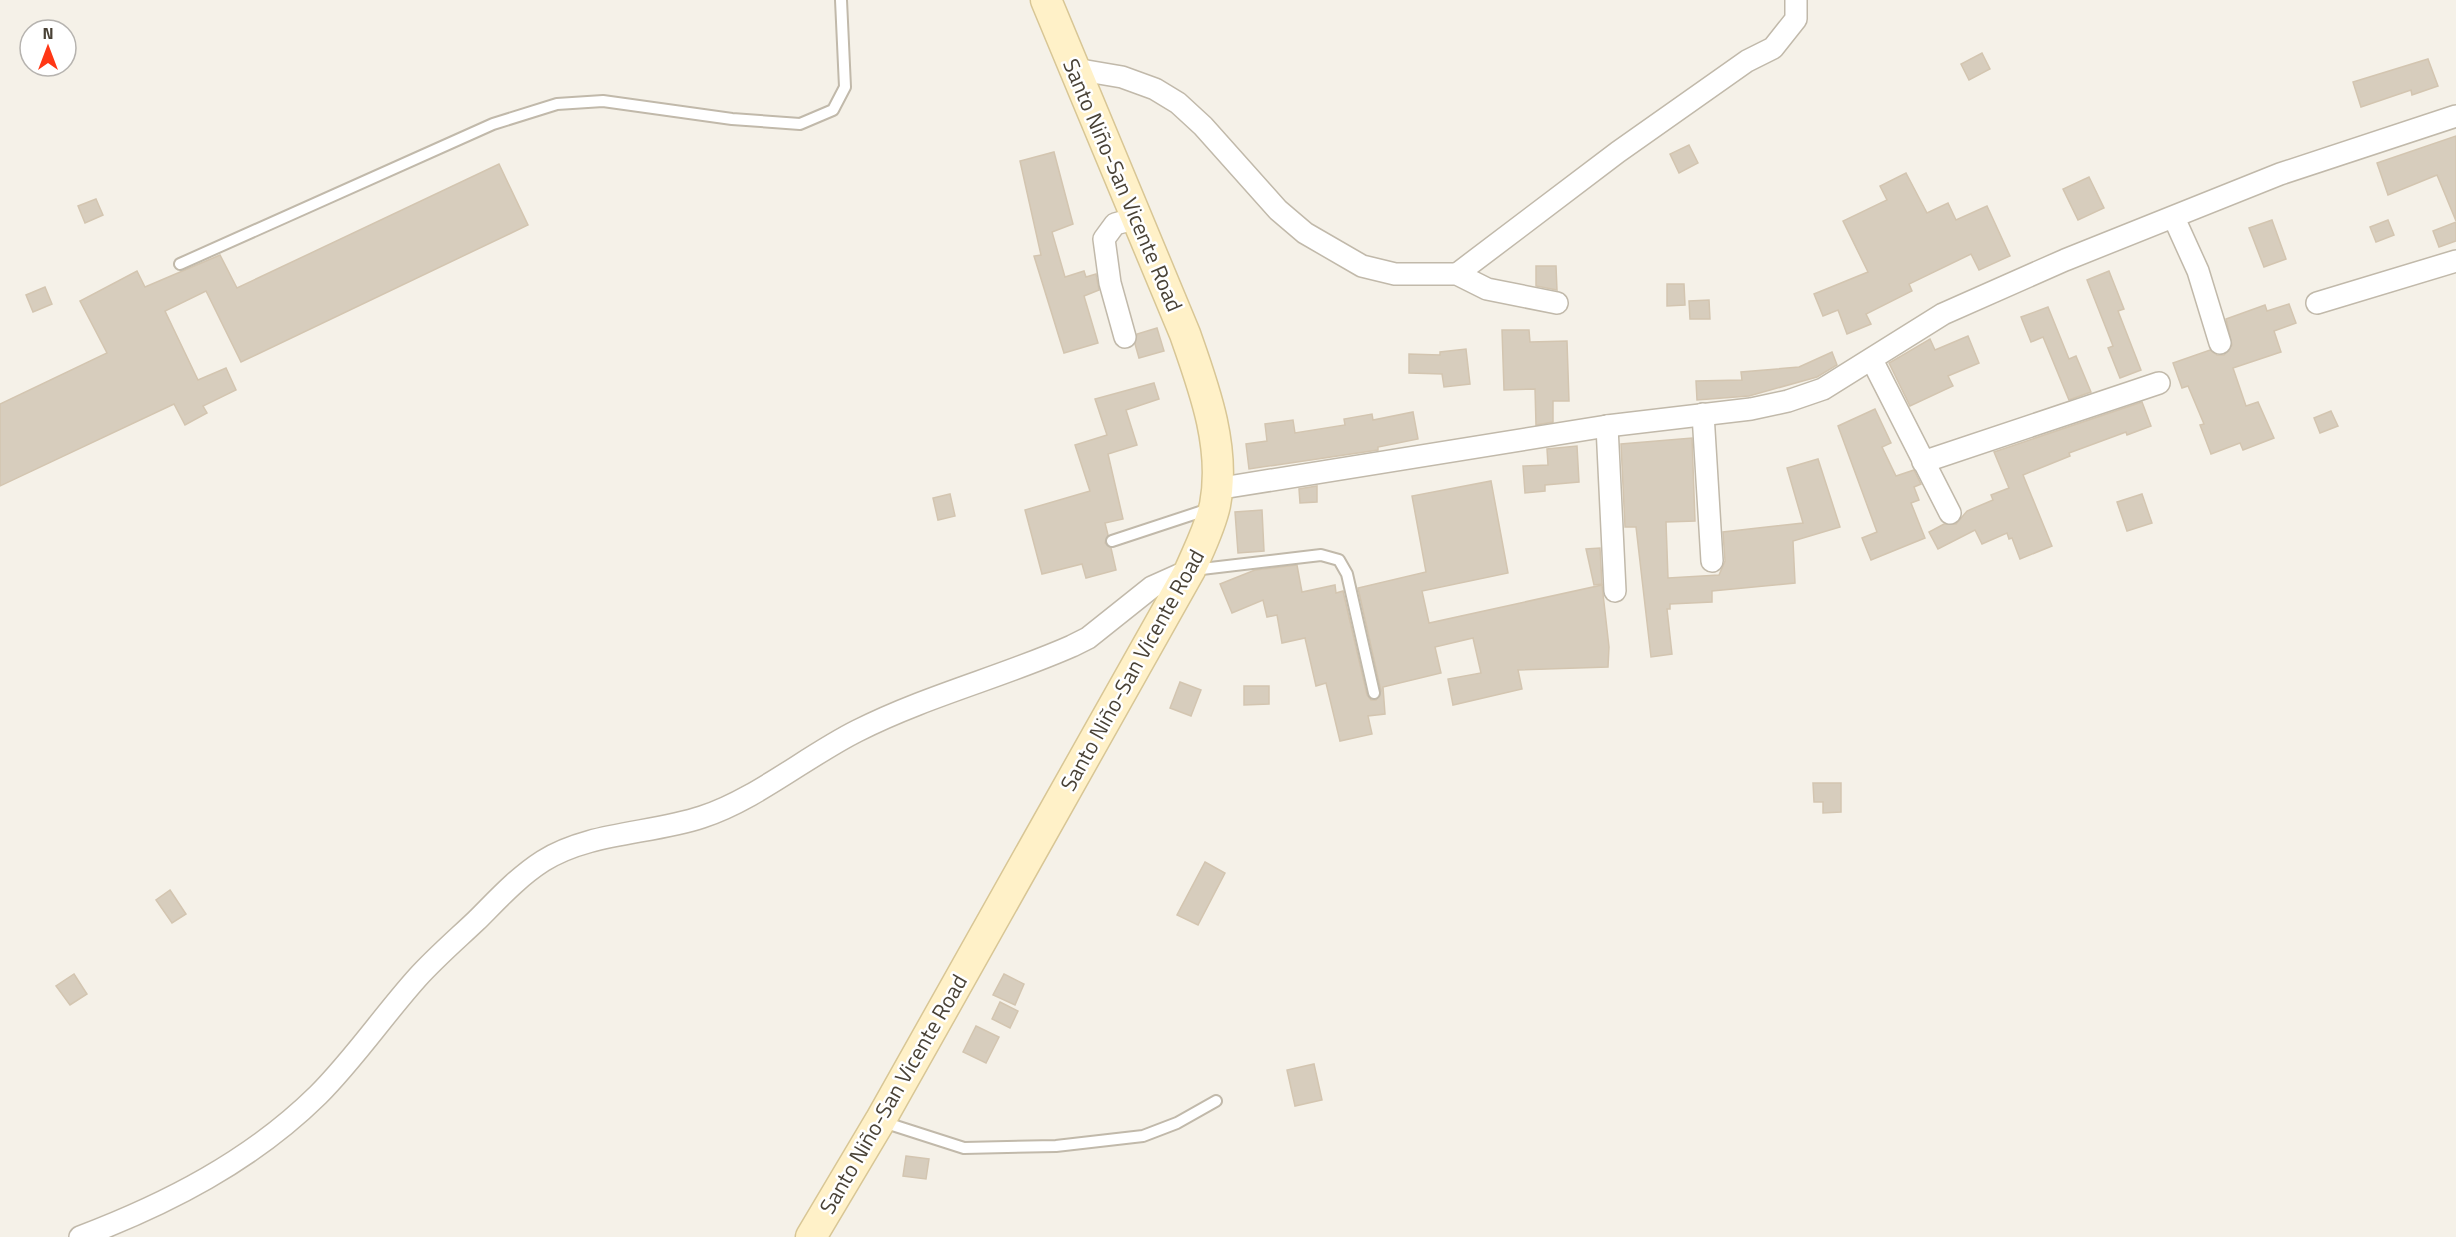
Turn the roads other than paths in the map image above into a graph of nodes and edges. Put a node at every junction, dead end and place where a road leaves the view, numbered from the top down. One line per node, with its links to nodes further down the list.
1 (841, 0): 9 (lane)
2 (1046, 0): 4 (main road, Santo Niño-San Vicente Road)
3 (1796, 0): 10 (street)
4 (1075, 69): 6 (main road, Santo Niño-San Vicente Road); 10 (street)
5 (2456, 116): 7 (street)
6 (1137, 218): 13 (street); 20 (main road, Santo Niño-San Vicente Road)
7 (2174, 218): 14 (street); 15 (street)
8 (2456, 261): 12 (street)
9 (180, 264)
10 (1457, 274): 11 (street)
11 (1557, 303)
12 (2317, 303)
13 (1125, 337)
14 (2220, 343)
15 (1872, 360): 17 (street); 19 (street)
16 (2159, 383): 19 (street)
17 (1703, 414): 18 (street); 23 (street)
18 (1607, 426): 20 (street); 25 (street)
19 (1923, 462): 21 (street)
20 (1215, 498): 22 (lane); 24 (main road, Santo Niño-San Vicente Road)
21 (1950, 513)
22 (1112, 541)
23 (1712, 561)
24 (1190, 570): 26 (lane); 28 (main road, Santo Niño-San Vicente Road); 29 (street)
25 (1615, 591)
26 (1374, 693)
27 (1216, 1101): 28 (lane)
28 (880, 1121): 30 (main road, Santo Niño-San Vicente Road)
29 (80, 1237)
30 (811, 1237)

